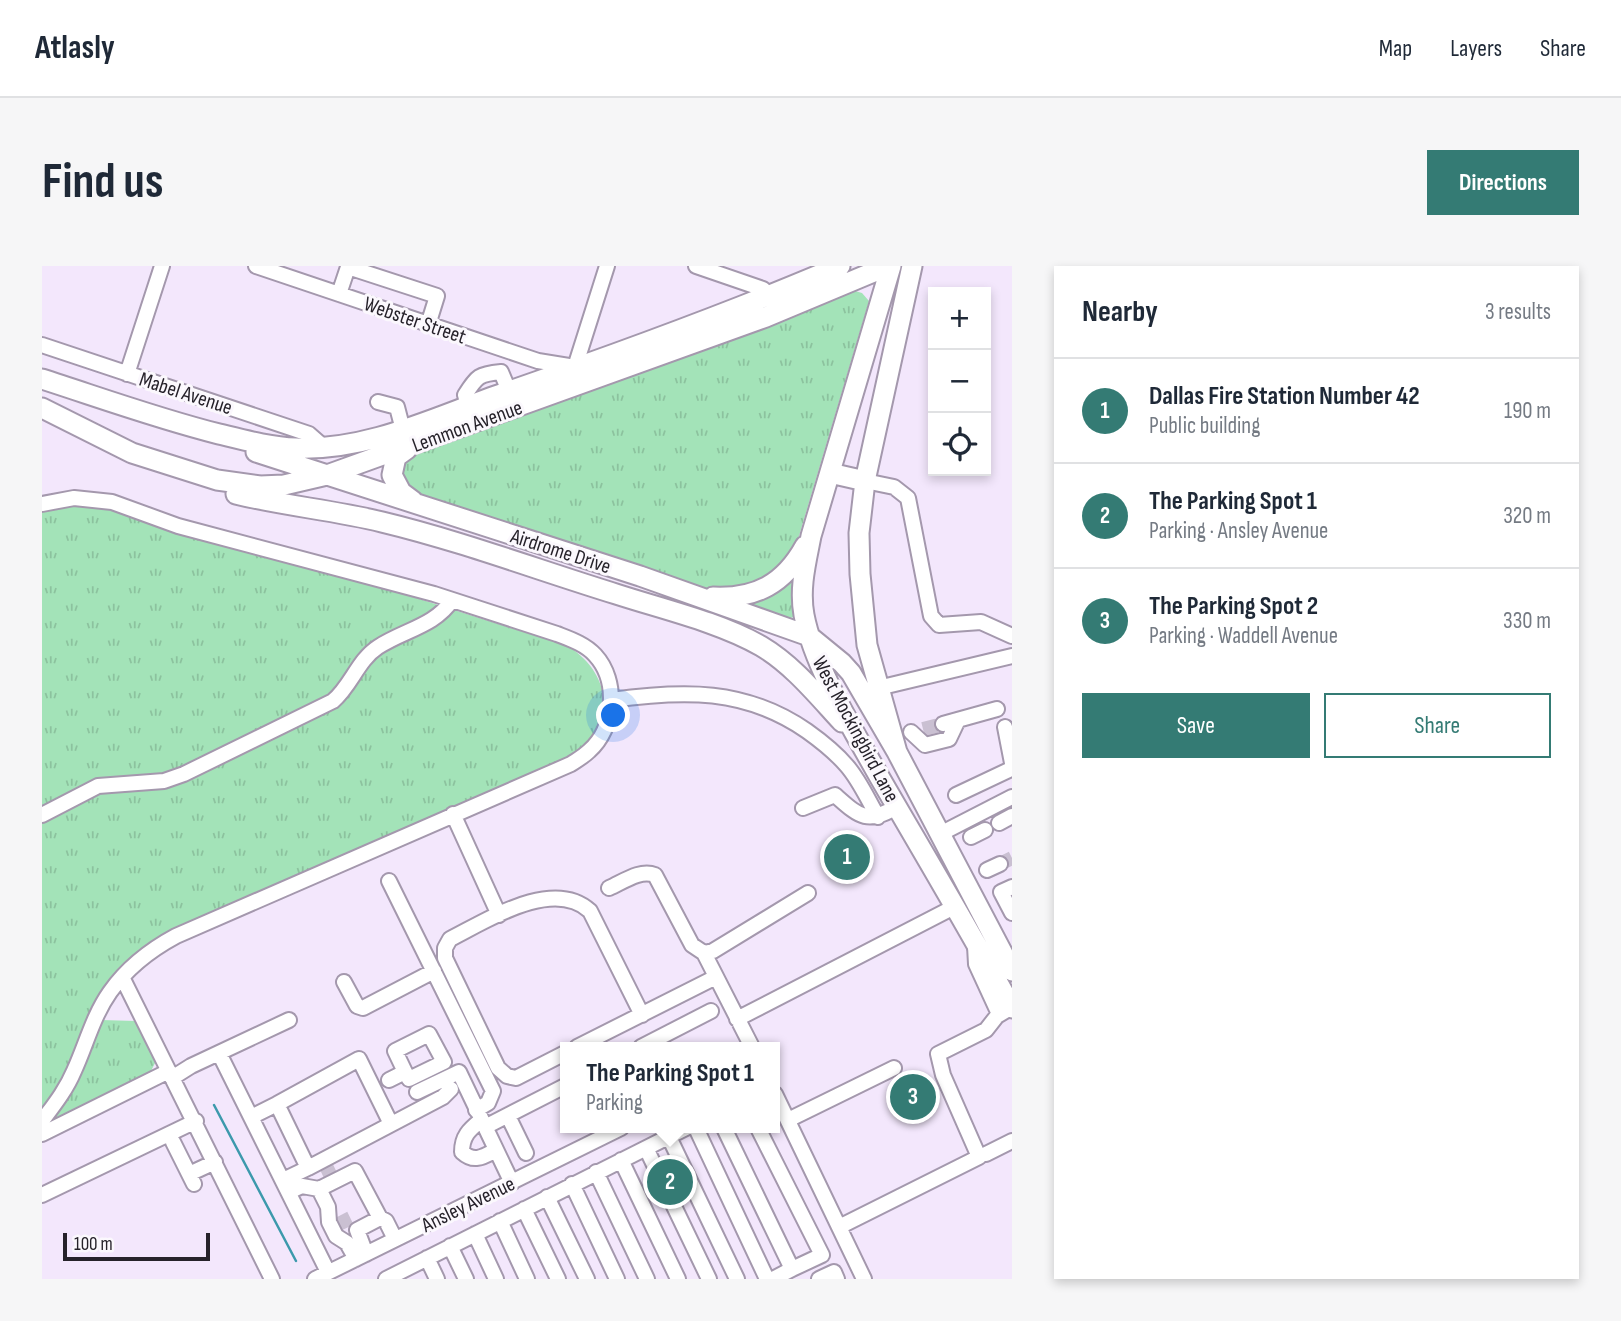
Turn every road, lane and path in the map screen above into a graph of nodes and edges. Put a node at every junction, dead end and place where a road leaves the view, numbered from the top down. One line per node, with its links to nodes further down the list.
1 (162, 266): 13 (street)
2 (259, 266): 8 (street, Webster Street)
3 (607, 266): 14 (street)
4 (695, 266): 9 (street)
5 (890, 266): 7 (main road, Lemmon Avenue); 10 (main road, West Mockingbird Lane)
6 (912, 266): 24 (main road, West Mockingbird Lane)
7 (837, 271): 9 (main road, Lemmon Avenue); 10 (main road)
8 (339, 294): 11 (street, Webster Street); 11 (street)
9 (775, 303): 14 (main road, Lemmon Avenue)
10 (872, 324): 22 (main road, West Mockingbird Lane)
11 (428, 325): 14 (street, Webster Street)
12 (42, 345): 13 (street, Mabel Avenue)
13 (127, 374): 20 (street, Mabel Avenue)
14 (579, 376): 19 (main road, Lemmon Avenue); 19 (main road, Lemmon Avenue)
15 (42, 379): 18 (main road, Lemmon Avenue)
16 (378, 402): 19 (street)
17 (42, 408): 21 (main road, Lemmon Avenue)
18 (173, 422): 20 (main road, Lemmon Avenue); 23 (main road, Airdrome Drive)
19 (409, 437): 20 (main road, Lemmon Avenue); 23 (main road, Lemmon Avenue); 26 (main road)
20 (325, 448)
21 (132, 453): 23 (main road, Lemmon Avenue); 38 (main road, Airdrome Drive)
22 (830, 472): 24 (main road); 27 (main road, West Mockingbird Lane)
23 (327, 475): 26 (main road, Airdrome Drive)
24 (865, 481): 31 (street); 33 (main road, West Mockingbird Lane)
25 (42, 504): 29 (street)
26 (420, 506): 28 (main road, Airdrome Drive)
27 (811, 536): 28 (main road); 30 (main road, West Mockingbird Lane)
28 (700, 597): 30 (main road, Airdrome Drive)
29 (452, 600): 34 (street); 46 (street)
30 (809, 636): 37 (main road, Airdrome Drive); 38 (main road, West Mockingbird Lane)
31 (1012, 636)
32 (1012, 657): 33 (street)
33 (878, 688): 37 (main road, West Mockingbird Lane)
34 (611, 700): 44 (street); 47 (street)
35 (997, 709): 37 (street)
36 (1005, 727): 39 (street)
37 (906, 737): 40 (main road, West Mockingbird Lane)
38 (863, 747): 42 (main road, West Mockingbird Lane)
39 (1012, 767): 45 (street)
40 (920, 796): 42 (main road); 49 (main road, West Mockingbird Lane)
41 (1012, 797): 45 (street)
42 (897, 807): 47 (street); 55 (main road, West Mockingbird Lane)
43 (803, 808): 47 (street)
44 (453, 814): 57 (street); 62 (street)
45 (980, 814): 49 (street)
46 (42, 815)
47 (878, 817)
48 (999, 823): 50 (street)
49 (940, 834): 60 (main road, West Mockingbird Lane)
50 (971, 837)
51 (389, 881): 61 (street)
52 (1012, 887): 56 (street)
53 (609, 888): 59 (street)
54 (808, 893): 59 (street)
55 (954, 906): 58 (main road, West Mockingbird Lane); 68 (street)
56 (1012, 912)
57 (499, 915): 67 (street); 74 (street)
58 (975, 941): 60 (main road, West Mockingbird Lane); 65 (street)
59 (704, 953): 63 (street)
60 (1007, 968): 65 (main road, West Mockingbird Lane)
61 (434, 971): 64 (street); 86 (street)
62 (122, 976): 77 (street); 88 (street)
63 (716, 977): 67 (street); 68 (street)
64 (344, 982)
65 (1009, 1009): 118 (street)
66 (711, 1012): 71 (street)
67 (642, 1015): 70 (street)
68 (737, 1019): 72 (street)
69 (289, 1020): 73 (street)
70 (587, 1042)
71 (651, 1042)
72 (748, 1042)
73 (219, 1053): 77 (street); 85 (street)
74 (560, 1056)
75 (894, 1068): 87 (street)
76 (405, 1072): 78 (street)
77 (171, 1074): 89 (street); 96 (street)
78 (381, 1084): 82 (street); 90 (street)
79 (457, 1089): 81 (street); 86 (street); 90 (street)
80 (560, 1089): 84 (street)
81 (416, 1092)
82 (277, 1104): 85 (street); 109 (street)
83 (780, 1104): 87 (street)
84 (508, 1116): 86 (street); 102 (street)
85 (251, 1117): 109 (street)
86 (481, 1119): 101 (street); 101 (street)
87 (788, 1120): 118 (street)
88 (42, 1121)
89 (196, 1121): 105 (street); 113 (street)
90 (391, 1124): 109 (street)
91 (611, 1133): 111 (street, Ansley Avenue)
92 (677, 1133): 97 (street)
93 (698, 1133): 142 (street)
94 (726, 1133): 125 (street)
95 (761, 1133): 125 (street)
96 (42, 1134)
97 (669, 1137): 100 (street); 141 (street)
98 (1012, 1141): 103 (street)
99 (173, 1142): 105 (street)
100 (646, 1148): 104 (street); 140 (street)
101 (496, 1150): 111 (street)
102 (526, 1153)
103 (986, 1154)
104 (621, 1160): 108 (street); 139 (street)
105 (215, 1162): 128 (street)
106 (340, 1168): 107 (street)
107 (355, 1171): 110 (street); 116 (street)
108 (596, 1172): 112 (street); 138 (street)
109 (296, 1180): 110 (street); 126 (street)
110 (321, 1182): 119 (street)
111 (512, 1183): 121 (street, Ansley Avenue)
112 (572, 1184): 114 (street); 137 (street)
113 (42, 1195)
114 (547, 1197): 115 (street); 136 (street)
115 (524, 1209): 117 (street); 135 (street)
116 (380, 1218): 119 (street); 121 (street)
117 (500, 1221): 120 (street); 134 (street)
118 (839, 1227): 146 (street)
119 (351, 1234): 123 (street)
120 (475, 1234): 122 (street); 133 (street)
121 (395, 1239): 123 (street, Ansley Avenue)
122 (450, 1246): 124 (street); 132 (street)
123 (361, 1256): 126 (street, Ansley Avenue)
124 (426, 1258): 127 (street); 131 (street)
125 (792, 1269): 143 (street)
126 (328, 1272): 129 (street, Ansley Avenue)
127 (404, 1275): 130 (street)
128 (272, 1279)
129 (315, 1279)
130 (386, 1279)
131 (436, 1279)
132 (466, 1279)
133 (496, 1279)
134 (527, 1279)
135 (558, 1279)
136 (587, 1279)
137 (617, 1279)
138 (648, 1279)
139 (678, 1279)
140 (709, 1279)
141 (737, 1279)
142 (767, 1279)
143 (773, 1279)
144 (820, 1279): 145 (street)
145 (837, 1279)
146 (864, 1279)

